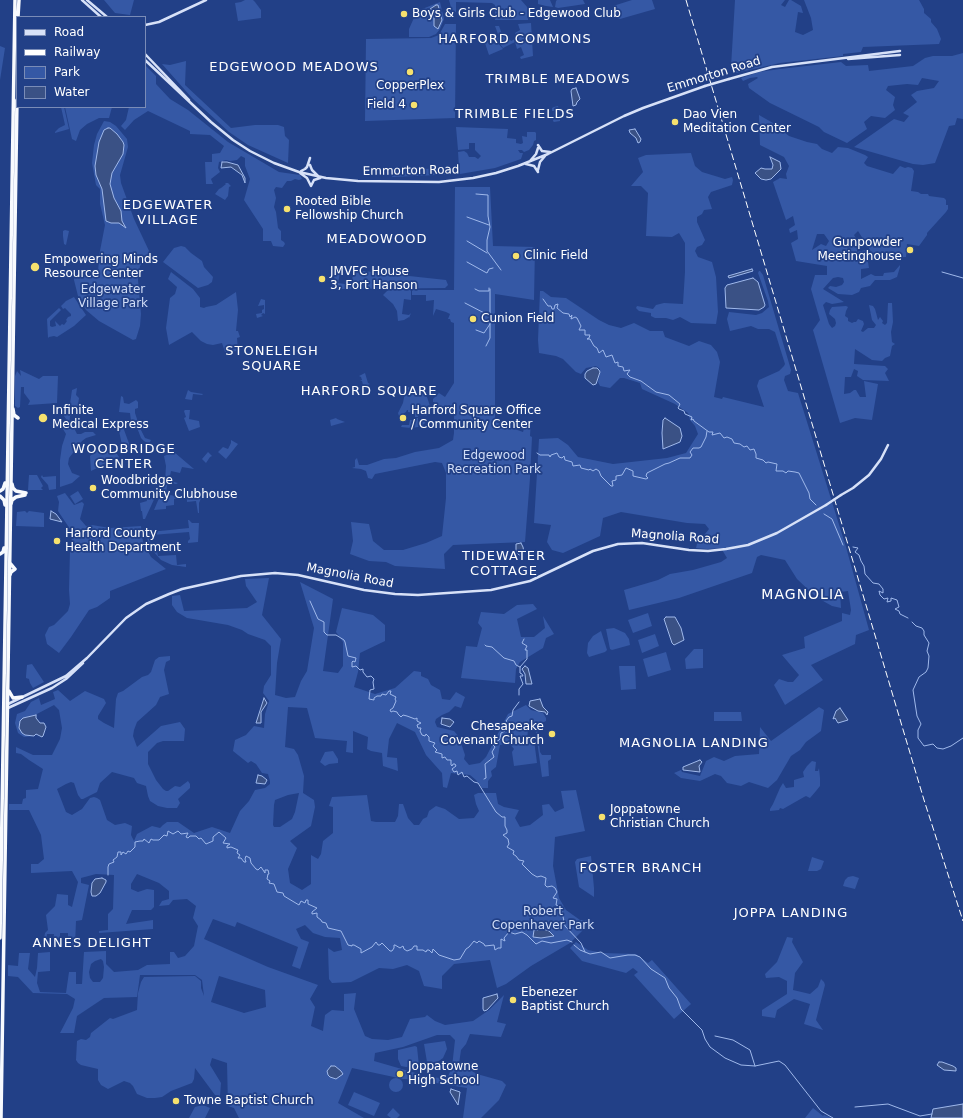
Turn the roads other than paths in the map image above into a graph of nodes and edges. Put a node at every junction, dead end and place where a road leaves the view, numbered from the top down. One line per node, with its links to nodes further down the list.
1 (15, 0): 10 (highway)
2 (19, 0): 6 (highway)
3 (82, 0): 7 (main road)
4 (87, 0): 8 (main road)
5 (206, 0): 9 (main road)
6 (18, 16)
7 (99, 16)
8 (106, 16)
9 (146, 25)
10 (16, 37): 27 (highway)
11 (900, 51): 12 (main road, Emmorton Road)
12 (889, 54): 14 (main road, Emmorton Road); 18 (main road, Emmorton Road, bridge)
13 (146, 55): 17 (main road, Emmorton Road)
14 (900, 55)
15 (146, 61): 17 (main road, Emmorton Road)
16 (17, 108): 26 (highway)
17 (195, 108): 24 (main road, Emmorton Road)
18 (552, 152): 19 (main road, Emmorton Road); 21 (main road)
19 (548, 154): 21 (main road, Emmorton Road); 23 (main road)
20 (310, 158): 24 (main road)
21 (527, 163): 23 (main road, Emmorton Road)
22 (310, 164): 25 (main road)
23 (523, 164): 25 (main road, Emmorton Road)
24 (298, 171): 25 (main road, Emmorton Road); 25 (main road)
25 (319, 177)
26 (12, 404): 27 (highway); 28 (highway)
27 (10, 417): 28 (highway); 29 (highway); 31 (highway)
28 (18, 418): 29 (highway)
29 (12, 427): 31 (highway)
30 (888, 445): 40 (main road, Magnolia Road, bridge)
31 (9, 464): 32 (highway); 34 (highway); 34 (highway); 35 (highway)
32 (0, 491)
33 (0, 496): 35 (highway)
34 (10, 507): 41 (highway)
35 (6, 515): 36 (highway)
36 (6, 543): 37 (highway); 39 (highway)
37 (0, 554)
38 (1, 559): 39 (highway)
39 (5, 568): 45 (highway)
40 (96, 648): 42 (main road, Magnolia Road); 43 (main road, Magnolia Road)
41 (8, 683): 42 (highway); 43 (highway)
42 (22, 697): 43 (main road, Magnolia Road)
43 (8, 706): 46 (highway)
44 (0, 717): 45 (highway)
45 (3, 723): 46 (highway)
46 (5, 758): 47 (highway); 48 (highway)
47 (0, 938)
48 (1, 1118)

